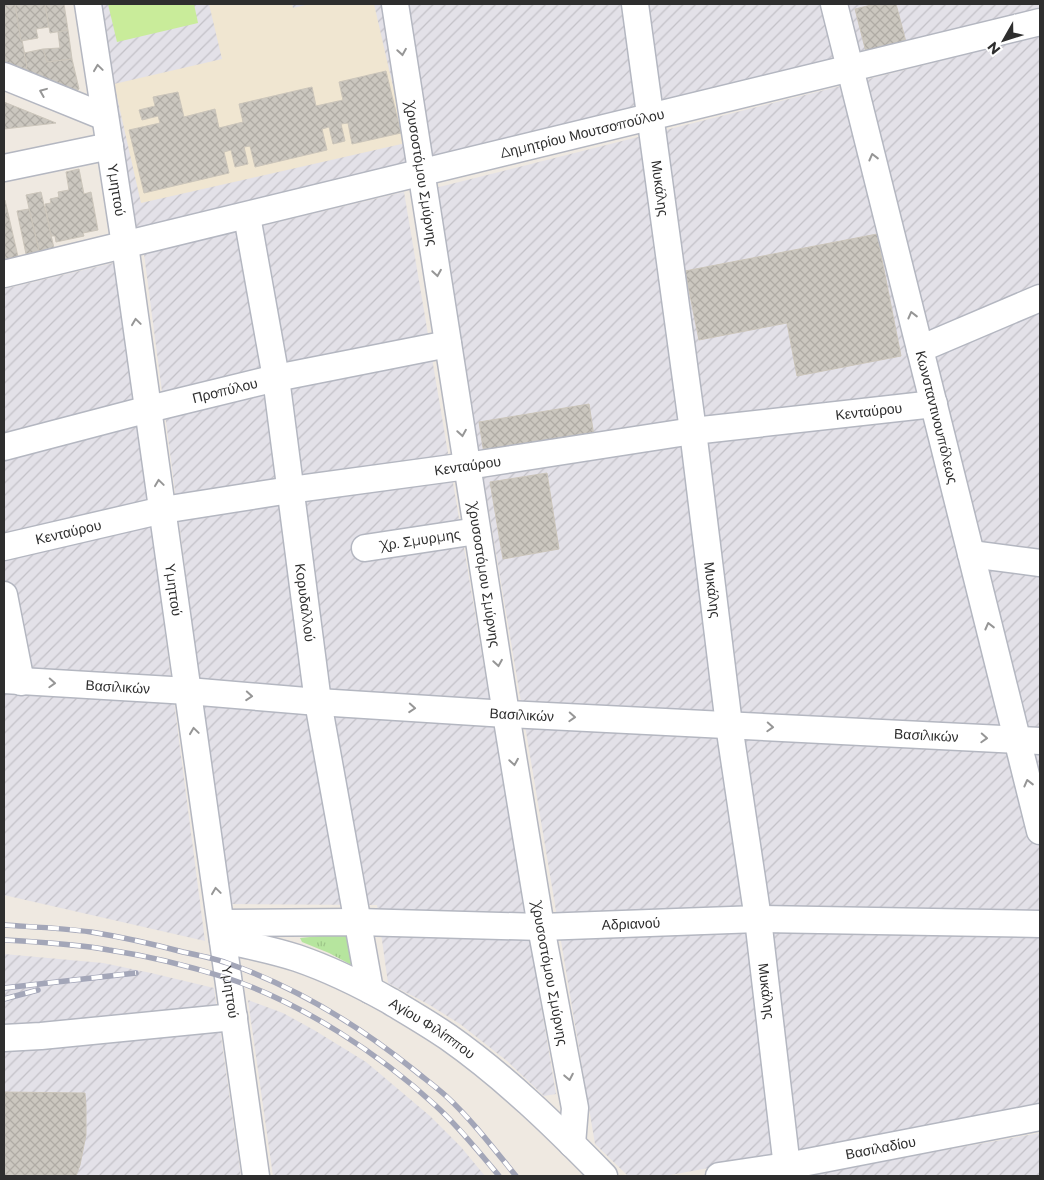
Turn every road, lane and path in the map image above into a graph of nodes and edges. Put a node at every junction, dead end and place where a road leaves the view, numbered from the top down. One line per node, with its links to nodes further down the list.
1 (88, 4): 8 (street, Υμηττού, one-way to 1)
2 (395, 4): 12 (street, Χρυσοστόμου Σμύρνης, one-way to 12)
3 (635, 4): 9 (street, Μυκάλης)
4 (834, 4): 6 (street, Κωνσταντινουπόλεως)
5 (1040, 22): 6 (street, Δημητρίου Μουτσοπούλου)
6 (850, 68): 9 (street, Δημητρίου Μουτσοπούλου); 18 (street, Κωνσταντινουπόλεως, one-way to 6)
7 (4, 76): 8 (street, one-way to 7)
8 (105, 116): 10 (street, Υμηττού)
9 (650, 117): 12 (street, Δημητρίου Μουτσοπούλου); 22 (street, Μυκάλης)
10 (110, 146): 11 (street); 14 (street, Υμηττού)
11 (4, 168)
12 (421, 173): 13 (street, Δημητρίου Μουτσοπούλου); 17 (street, Χρυσοστόμου Σμύρνης, one-way to 17)
13 (247, 216): 14 (street, Δημητρίου Μουτσοπούλου); 19 (street, Κορυδαλλού)
14 (125, 245): 15 (street, Δημητρίου Μουτσοπούλου); 21 (street, Υμηττού, one-way to 14)
15 (4, 274)
16 (1040, 298): 18 (street)
17 (448, 344): 19 (street, Προπύλου); 24 (street, Χρυσοστόμου Σμύρνης, one-way to 24)
18 (920, 350): 20 (street, Κωνσταντινουπόλεως)
19 (276, 378): 21 (street, Προπύλου); 25 (street, Κορυδαλλού)
20 (934, 404): 22 (street, Κενταύρου); 30 (street, Κωνσταντινουπόλεως)
21 (149, 409): 23 (street, Προπύλου); 26 (street, Υμηττού, one-way to 21)
22 (693, 431): 24 (street, Κενταύρου); 37 (street, Μυκάλης)
23 (4, 447)
24 (467, 466): 25 (street, Κενταύρου); 27 (street, Χρυσοστόμου Σμύρνης)
25 (290, 490): 26 (street, Κενταύρου); 35 (street, Κορυδαλλού)
26 (163, 510): 28 (street, Κενταύρου); 34 (street, Υμηττού)
27 (477, 531): 29 (street, Χρ. Σμυρμης); 36 (street, Χρυσοστόμου Σμύρνης, one-way to 36)
28 (4, 547)
29 (365, 548)
30 (971, 554): 31 (street); 38 (street, Κωνσταντινουπόλεως, one-way to 30)
31 (1040, 563)
32 (4, 595): 33 (street)
33 (12, 681): 34 (street, Βασιλικών, one-way to 34)
34 (188, 692): 35 (street, Βασιλικών, one-way to 35); 44 (street, Υμηττού, one-way to 34)
35 (318, 702): 36 (street, Βασιλικών, one-way to 36); 41 (street, Κορυδαλλού)
36 (506, 714): 37 (street, Βασιλικών, one-way to 37); 43 (street, Χρυσοστόμου Σμύρνης, one-way to 43)
37 (729, 725): 38 (street, Βασιλικών, one-way to 38); 40 (street, Μυκάλης)
38 (1029, 740): 39 (street, Κωνσταντινουπόλεως, one-way to 38)
39 (1040, 830)
40 (758, 919): 42 (street, Αδριανού); 43 (street, Αδριανού); 50 (street, Μυκάλης)
41 (358, 922): 43 (street, Αδριανού); 44 (street, Αδριανού); 45 (street, Κορυδαλλού)
42 (1040, 924)
43 (541, 927): 49 (street, Χρυσοστόμου Σμύρνης, one-way to 49)
44 (222, 932): 45 (street, Αγίου Φιλίππου); 46 (street, Υμηττού)
45 (370, 990): 49 (street, Αγίου Φιλίππου)
46 (234, 1017): 47 (street); 51 (street, Υμηττού)
47 (4, 1038)
48 (1040, 1117): 50 (street, Βασιλαδίου)
49 (572, 1144): 52 (street, Αγίου Φιλίππου)
50 (787, 1171): 53 (street, Βασιλαδίου)
51 (256, 1176)
52 (604, 1176)
53 (720, 1176)

